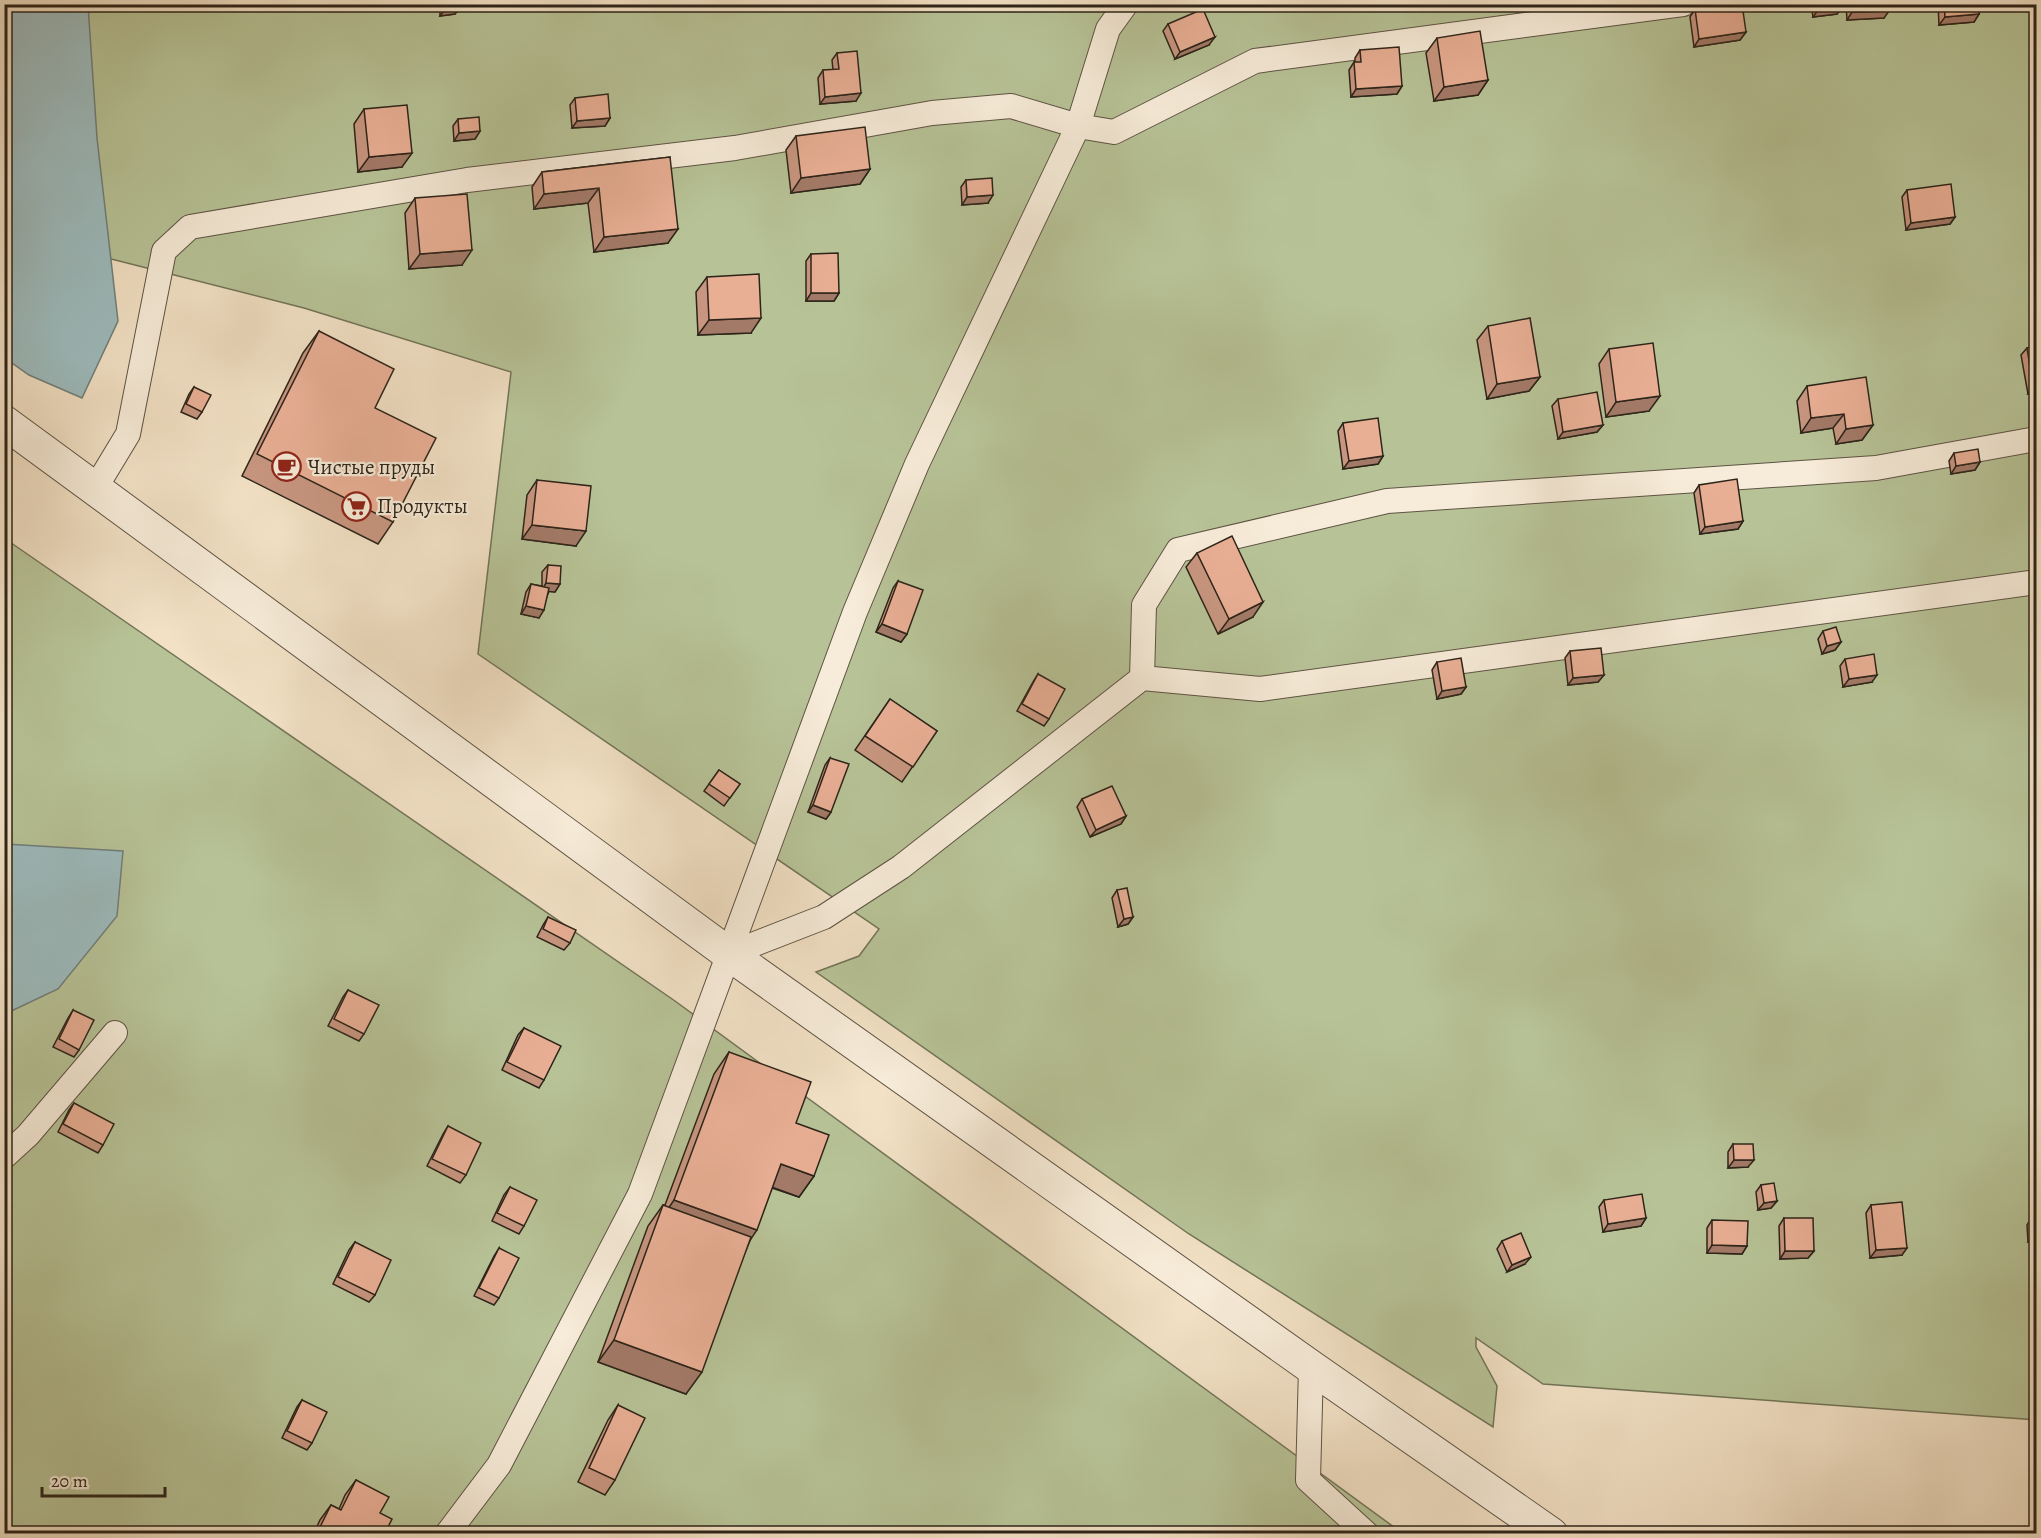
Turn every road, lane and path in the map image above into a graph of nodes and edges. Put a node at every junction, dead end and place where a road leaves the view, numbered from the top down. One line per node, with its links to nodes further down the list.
1 (1126, 4): 3 (lane)
2 (1683, 4): 3 (lane)
3 (1078, 126): 6 (lane); 9 (lane)
4 (4, 422): 6 (street)
5 (2037, 439): 8 (lane)
6 (96, 487): 9 (street)
7 (2037, 582): 8 (lane)
8 (1142, 678): 9 (lane)
9 (729, 954): 12 (street); 13 (lane)
10 (115, 1033): 11 (lane)
11 (4, 1156)
12 (1311, 1367): 14 (lane); 15 (street)
13 (447, 1533)
14 (1367, 1533)
15 (1551, 1533)

